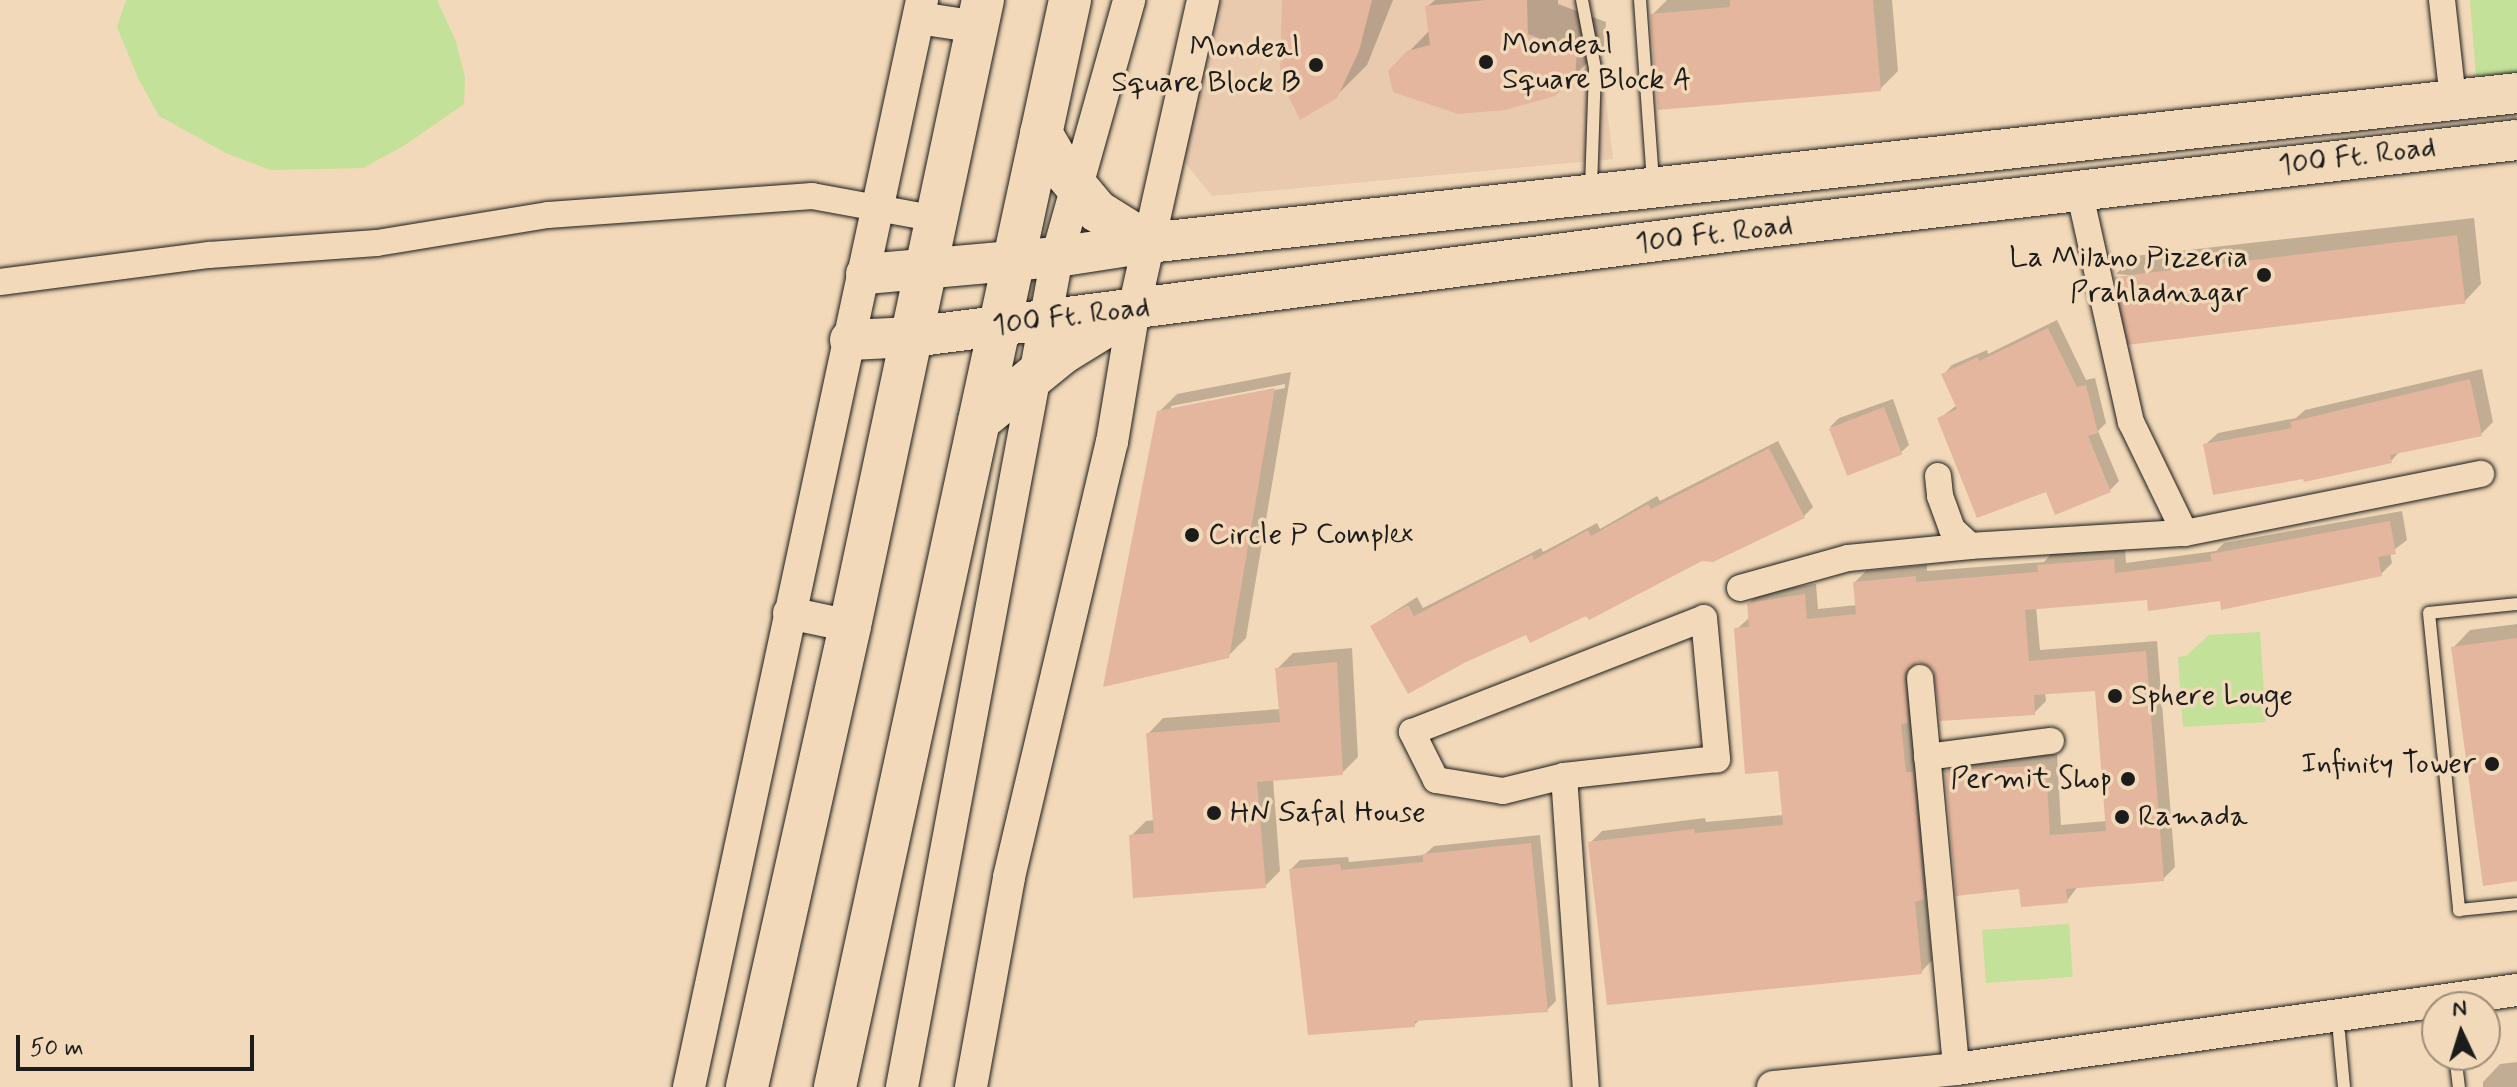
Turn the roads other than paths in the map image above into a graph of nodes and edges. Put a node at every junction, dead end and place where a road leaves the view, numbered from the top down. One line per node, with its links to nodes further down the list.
1 (1070, 0): 11 (highway)
2 (1129, 0): 13 (street)
3 (1203, 0): 19 (street)
4 (1582, 0): 16 (lane)
5 (1640, 0): 14 (lane)
6 (2442, 0): 10 (street)
7 (921, 9): 8 (street); 17 (street)
8 (980, 13): 18 (highway)
9 (2517, 93): 10 (main road, 100 Ft. Road)
10 (2453, 100): 14 (main road, 100 Ft. Road)
11 (1041, 133): 13 (highway); 21 (highway)
12 (2517, 140): 15 (main road, 100 Ft. Road)
13 (1075, 187): 19 (highway); 20 (street)
14 (1653, 188): 16 (main road, 100 Ft. Road)
15 (2079, 190): 25 (main road, 100 Ft. Road); 34 (street)
16 (1591, 195): 19 (main road, 100 Ft. Road)
17 (880, 207): 18 (street); 23 (street); 24 (street)
18 (937, 219): 22 (highway)
19 (1148, 243): 20 (main road, 100 Ft. Road); 25 (street)
20 (1057, 257): 21 (main road, 100 Ft. Road); 26 (street)
21 (1014, 260): 22 (main road, 100 Ft. Road); 27 (highway)
22 (926, 271): 23 (main road, 100 Ft. Road); 28 (highway)
23 (866, 274): 29 (street)
24 (0, 282)
25 (1134, 309): 26 (main road, 100 Ft. Road); 30 (highway); 53 (street)
26 (1045, 320): 27 (main road, 100 Ft. Road); 30 (street)
27 (1000, 325): 28 (main road, 100 Ft. Road); 31 (highway)
28 (912, 337): 29 (main road, 100 Ft. Road); 39 (highway)
29 (850, 340): 38 (street)
30 (1033, 378): 31 (highway); 52 (street)
31 (979, 421): 51 (highway)
32 (2481, 474): 34 (street)
33 (1938, 476): 35 (street)
34 (2185, 533): 35 (street)
35 (1970, 546): 36 (street)
36 (1740, 588)
37 (2517, 604): 44 (lane)
38 (789, 613): 39 (street); 49 (street)
39 (850, 626): 50 (highway)
40 (1920, 678): 42 (street)
41 (2051, 741): 42 (street)
42 (1927, 757): 47 (street)
43 (1564, 776): 43 (street); 54 (street)
44 (2517, 904)
45 (2421, 1007): 47 (street)
46 (2339, 1033): 56 (lane)
47 (1956, 1069): 48 (street)
48 (1847, 1083): 55 (street)
49 (689, 1087)
50 (747, 1087)
51 (835, 1087)
52 (902, 1087)
53 (971, 1087)
54 (1586, 1087)
55 (1773, 1087)
56 (2344, 1087)

